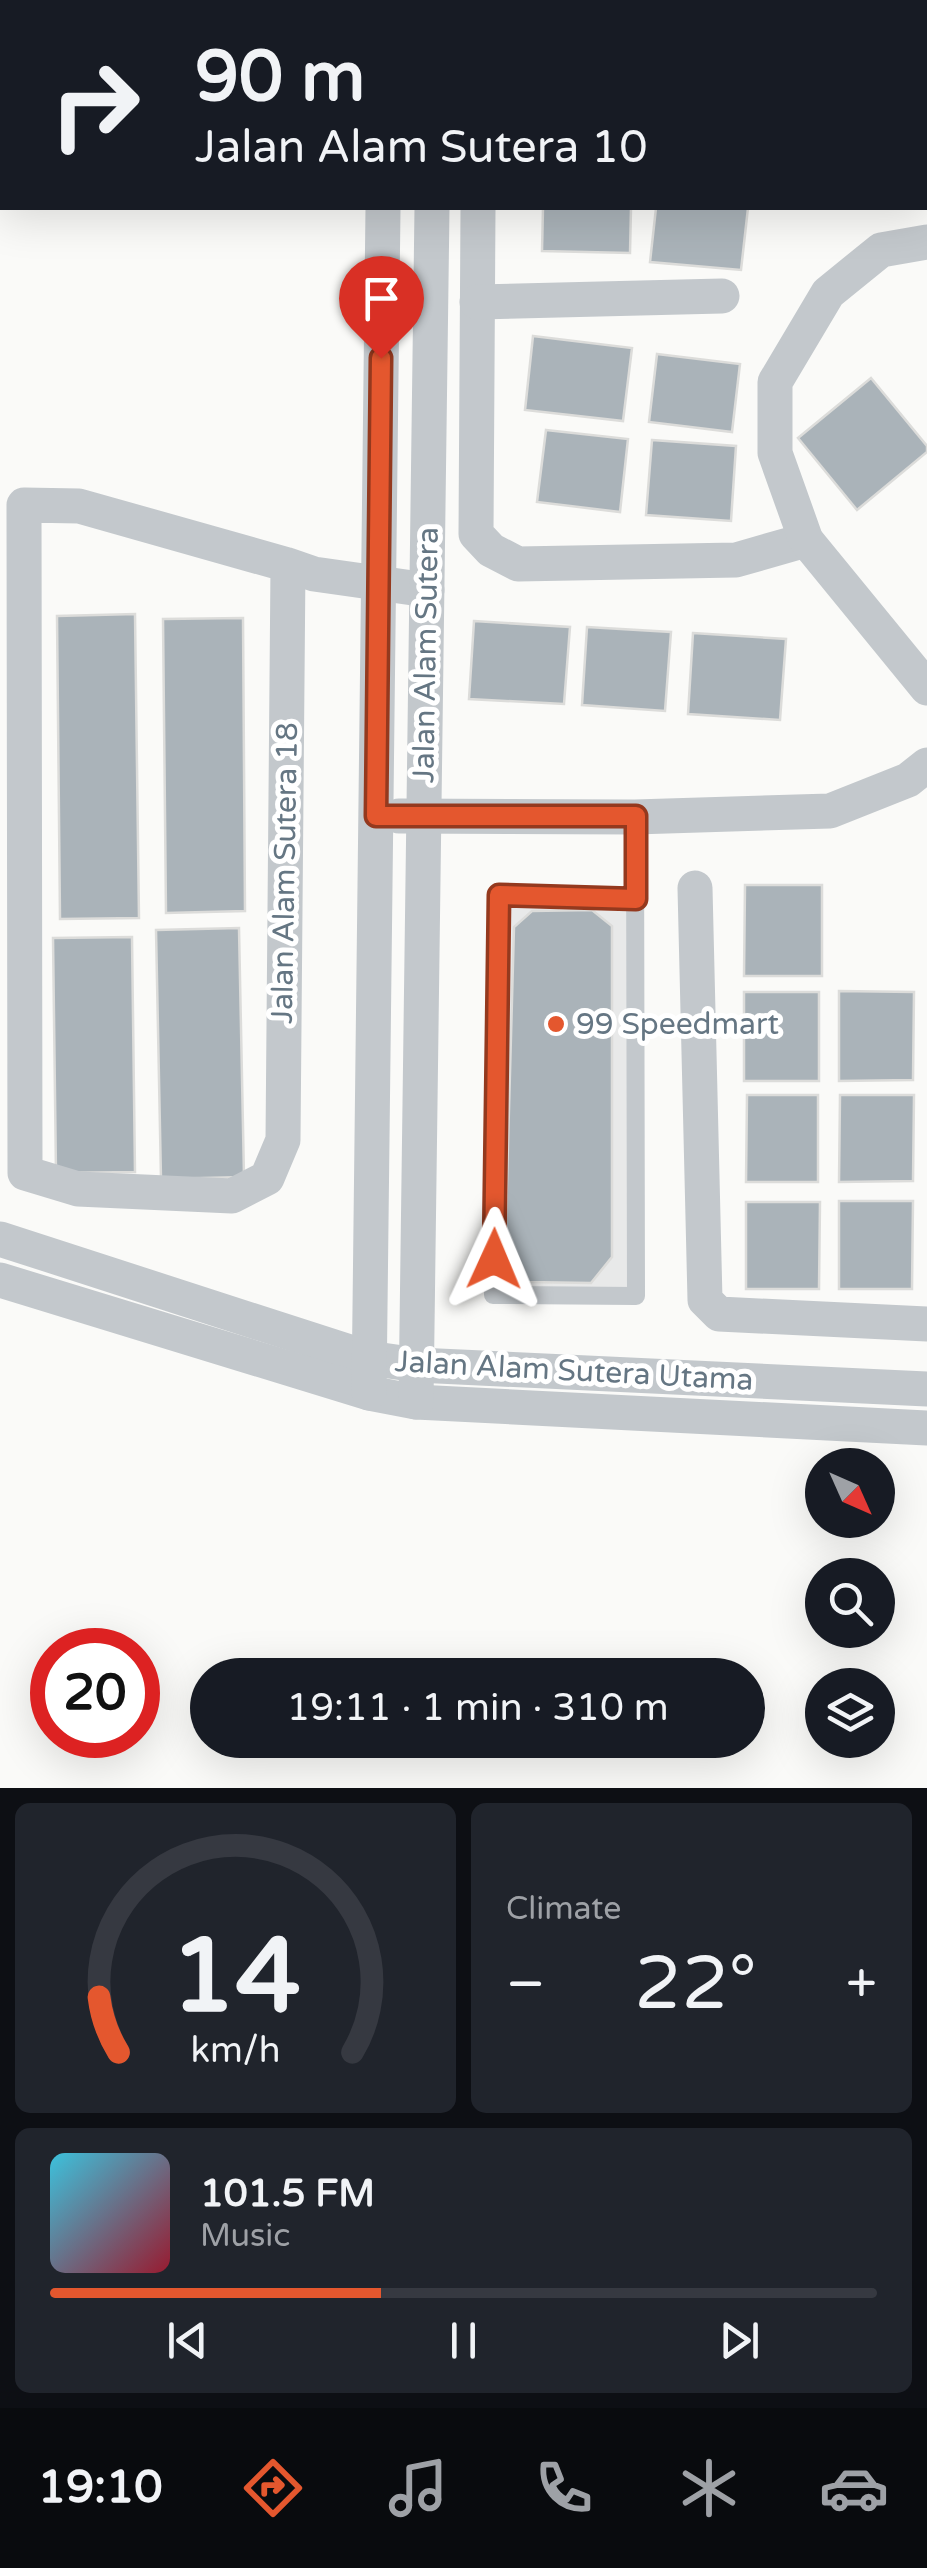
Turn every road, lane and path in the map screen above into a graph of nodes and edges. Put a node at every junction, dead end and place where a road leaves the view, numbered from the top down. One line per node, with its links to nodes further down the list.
1 (384, 210): 9 (street, Jalan Alam Sutera)
2 (432, 210): 10 (street, Jalan Alam Sutera)
3 (478, 210): 6 (street)
4 (927, 242): 7 (street)
5 (722, 296): 6 (street)
6 (477, 302): 7 (street)
7 (806, 540): 11 (street)
8 (288, 565): 8 (street, Jalan Alam Sutera 18); 9 (street)
9 (378, 583): 10 (street); 13 (street, Jalan Alam Sutera)
10 (428, 590): 14 (street, Jalan Alam Sutera)
11 (927, 688)
12 (927, 765): 15 (street)
13 (376, 816): 14 (street); 21 (street, Jalan Alam Sutera)
14 (424, 816): 15 (street); 22 (street, Jalan Alam Sutera)
15 (636, 816): 17 (lane)
16 (695, 888): 20 (street)
17 (636, 899): 17 (lane)
18 (0, 1239): 21 (street, Jalan Alam Sutera Utama)
19 (0, 1280): 24 (street, Jalan Alam Sutera Utama)
20 (927, 1324)
21 (368, 1358): 22 (street, Jalan Alam Sutera Utama); 24 (street, Jalan Alam Sutera)
22 (417, 1366): 23 (street, Jalan Alam Sutera Utama); 25 (street, Jalan Alam Sutera)
23 (927, 1389)
24 (369, 1394): 25 (street, Jalan Alam Sutera Utama)
25 (416, 1402): 26 (street, Jalan Alam Sutera Utama)
26 (927, 1428)

